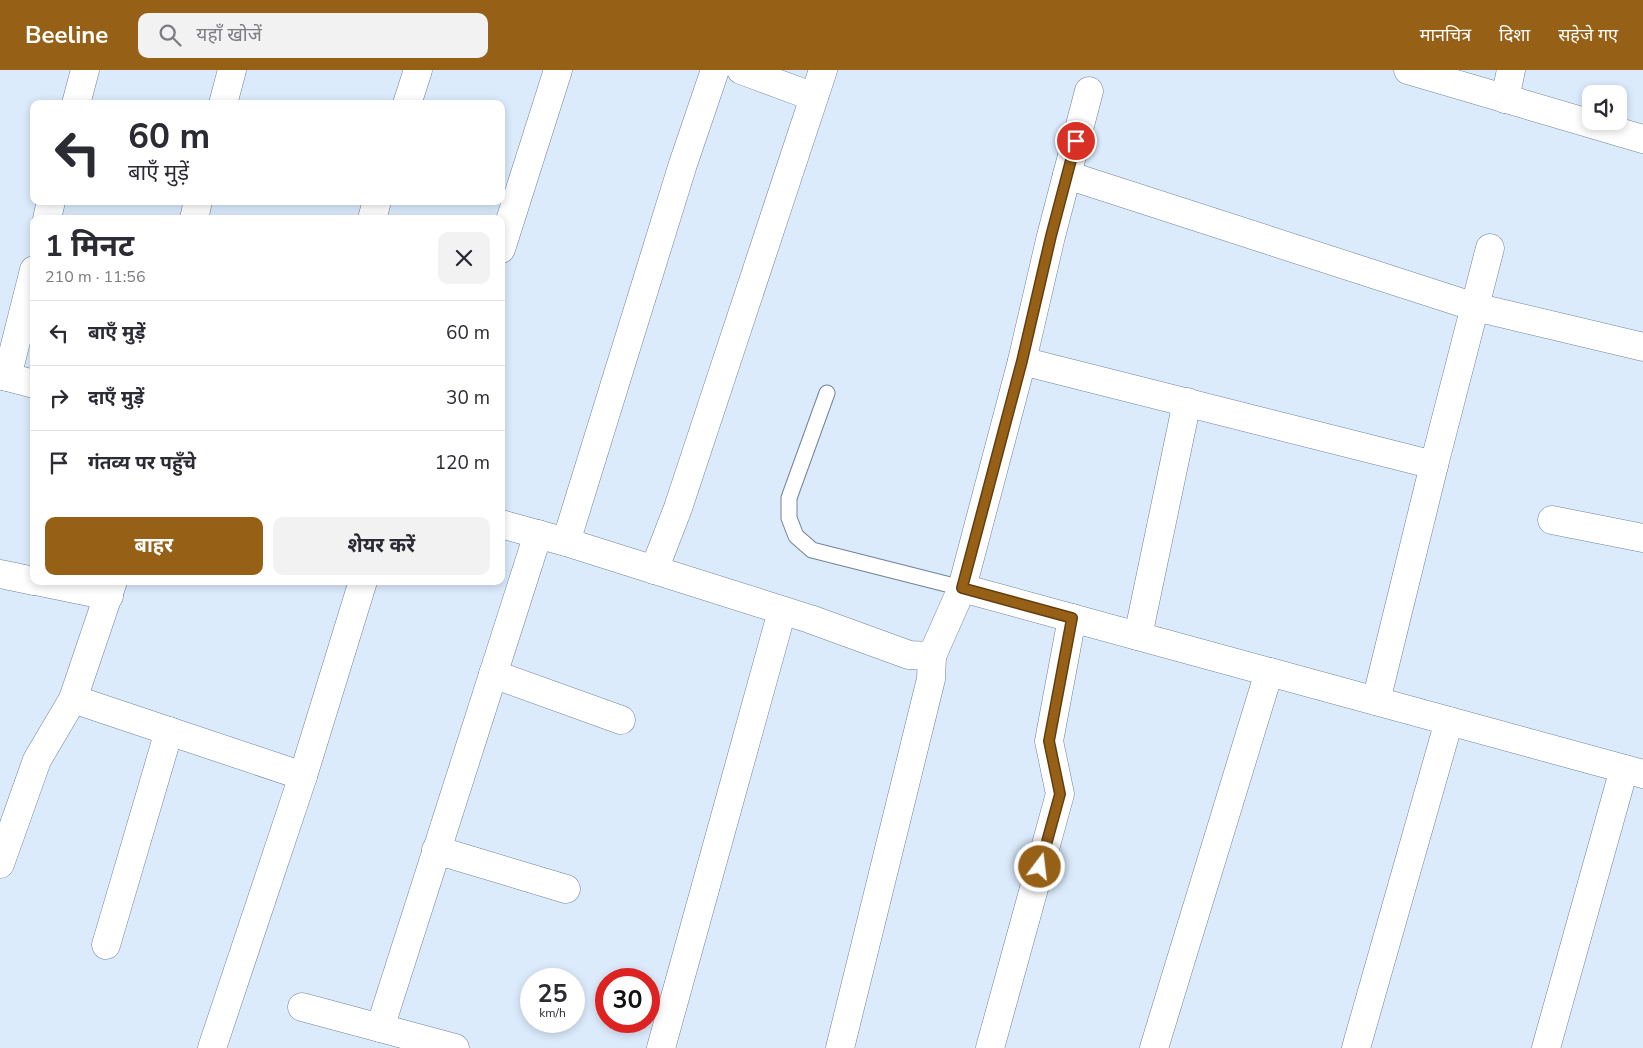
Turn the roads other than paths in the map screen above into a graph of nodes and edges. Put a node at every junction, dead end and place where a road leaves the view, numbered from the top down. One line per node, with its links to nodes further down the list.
1 (85, 70): 13 (street)
2 (232, 70): 14 (street)
3 (418, 70): 15 (street)
4 (558, 70): 18 (street)
5 (715, 70): 33 (street)
6 (741, 70): 11 (street)
7 (823, 70): 11 (street)
8 (1408, 70): 12 (street)
9 (1511, 70): 12 (street)
10 (1089, 91): 17 (street)
11 (814, 97): 34 (street)
12 (1505, 99): 16 (street)
13 (77, 100)
14 (224, 100)
15 (408, 100)
16 (1643, 139)
17 (1067, 175): 21 (street); 23 (street)
18 (505, 237)
19 (1490, 248): 21 (street)
20 (30, 284): 24 (street)
21 (1475, 307): 22 (street); 28 (street)
22 (1643, 347)
23 (1022, 361): 27 (street); 39 (street)
24 (3, 376): 25 (street)
25 (30, 383)
26 (827, 393): 39 (lane)
27 (1186, 402): 28 (street); 43 (street)
28 (1434, 464): 48 (street)
29 (1552, 520): 32 (street)
30 (505, 525): 31 (street)
31 (538, 534): 33 (street); 46 (street)
32 (1643, 538)
33 (566, 542): 34 (street)
34 (654, 570): 41 (street)
35 (0, 574): 36 (street)
36 (30, 580)
37 (73, 585): 40 (street)
38 (362, 585): 53 (street)
39 (962, 588): 42 (street); 44 (street)
40 (111, 589): 47 (street)
41 (782, 610): 44 (street); 62 (street)
42 (1072, 618): 43 (street); 64 (street)
43 (1138, 636): 45 (street)
44 (932, 656): 63 (street)
45 (1269, 672): 48 (street); 65 (street)
46 (493, 674): 49 (street); 54 (street)
47 (73, 699): 51 (street); 55 (street)
48 (1376, 701): 50 (street)
49 (621, 720)
50 (1448, 721): 52 (street); 66 (street)
51 (169, 731): 53 (street); 57 (street)
52 (1634, 771): 67 (street)
53 (303, 776): 60 (street)
54 (436, 850): 56 (street); 59 (street)
55 (0, 864)
56 (566, 889)
57 (106, 945)
58 (302, 1007): 59 (street)
59 (380, 1028): 61 (street)
60 (212, 1048)
61 (455, 1048)
62 (662, 1048)
63 (840, 1048)
64 (990, 1048)
65 (1154, 1048)
66 (1356, 1048)
67 (1546, 1048)

